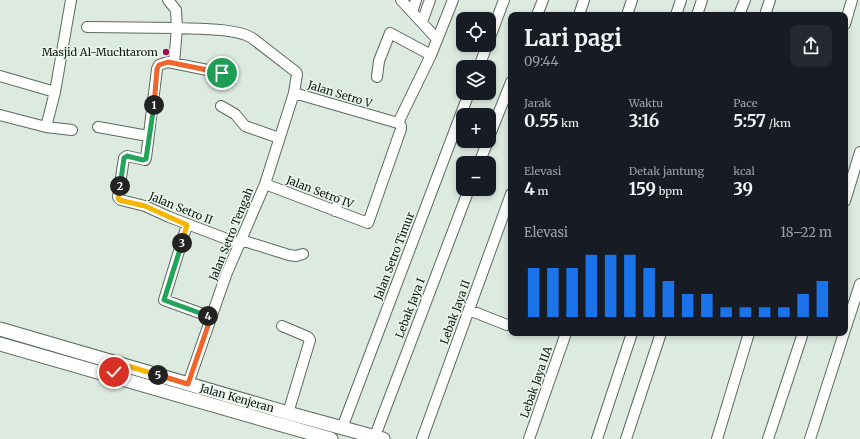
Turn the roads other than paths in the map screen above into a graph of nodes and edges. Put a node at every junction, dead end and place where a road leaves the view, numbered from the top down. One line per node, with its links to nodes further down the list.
1 (71, 0): 36 (street)
2 (168, 0): 28 (street)
3 (401, 0): 16 (street)
4 (416, 0): 16 (street)
5 (430, 0): 26 (street)
6 (453, 0): 29 (street)
7 (504, 0): 25 (street)
8 (543, 0): 17 (street)
9 (584, 0): 18 (street)
10 (632, 0): 19 (street)
11 (681, 0): 20 (street)
12 (702, 0): 21 (street)
13 (744, 0): 22 (street)
14 (770, 0): 23 (street)
15 (852, 0): 24 (street)
16 (412, 12): 26 (street)
17 (538, 12)
18 (580, 12)
19 (628, 12)
20 (677, 12)
21 (698, 12)
22 (740, 12)
23 (766, 12)
24 (848, 14)
25 (496, 21)
26 (422, 22): 29 (street)
27 (87, 27): 28 (street, Jalan Setro V)
28 (177, 28): 31 (street); 37 (street, Jalan Setro V)
29 (437, 39): 30 (street)
30 (431, 55): 34 (street); 42 (street)
31 (174, 63): 32 (street); 46 (street, Jalan Setro II)
32 (222, 73)
33 (0, 76): 36 (street)
34 (377, 77)
35 (508, 90): 41 (street)
36 (55, 92): 43 (street)
37 (294, 93): 42 (street, Jalan Setro V); 47 (street, Jalan Setro Tengah)
38 (466, 100): 77 (street, Jalan Setro Timur)
39 (221, 106): 47 (street)
40 (0, 115): 43 (street)
41 (496, 120)
42 (398, 123): 54 (street, Jalan Setro IV)
43 (46, 127): 45 (street)
44 (98, 127): 46 (street)
45 (72, 130)
46 (148, 136): 55 (street, Jalan Setro II)
47 (279, 138): 49 (street, Jalan Setro Tengah)
48 (860, 152): 50 (street)
49 (265, 184): 54 (street, Jalan Setro IV); 56 (street, Jalan Setro Tengah)
50 (848, 191)
51 (466, 196): 78 (street, Lebak Jaya I)
52 (339, 200): 54 (street)
53 (508, 202): 59 (street, Lebak Jaya II)
54 (335, 211)
55 (187, 225): 56 (street, Jalan Setro II); 60 (street)
56 (241, 242): 57 (street, Jalan Setro II); 60 (street, Jalan Setro Tengah)
57 (303, 254)
58 (860, 284): 61 (street)
59 (469, 310): 62 (street); 80 (street, Lebak Jaya II)
60 (211, 317): 75 (street, Jalan Setro Tengah)
61 (848, 321)
62 (508, 324)
63 (282, 326): 76 (street)
64 (0, 329): 72 (main road, Jalan Kenjeran)
65 (565, 336): 81 (street, Lebak Jaya IIA)
66 (631, 336): 82 (street)
67 (660, 336): 83 (street)
68 (748, 336): 84 (street)
69 (801, 336): 85 (street)
70 (843, 336): 86 (street)
71 (0, 344): 72 (main road, Jalan Kenjeran)
72 (112, 369): 73 (main road, Jalan Kenjeran); 74 (main road, Jalan Kenjeran)
73 (136, 369): 74 (main road); 75 (main road, Jalan Kenjeran)
74 (133, 382): 79 (main road, Jalan Kenjeran)
75 (188, 384): 76 (main road, Jalan Kenjeran)
76 (288, 413): 77 (main road, Jalan Kenjeran)
77 (342, 428): 78 (main road, Jalan Kenjeran)
78 (379, 438)
79 (331, 439)
80 (422, 439)
81 (529, 439)
82 (597, 439)
83 (626, 439)
84 (717, 439)
85 (768, 439)
86 (810, 439)

